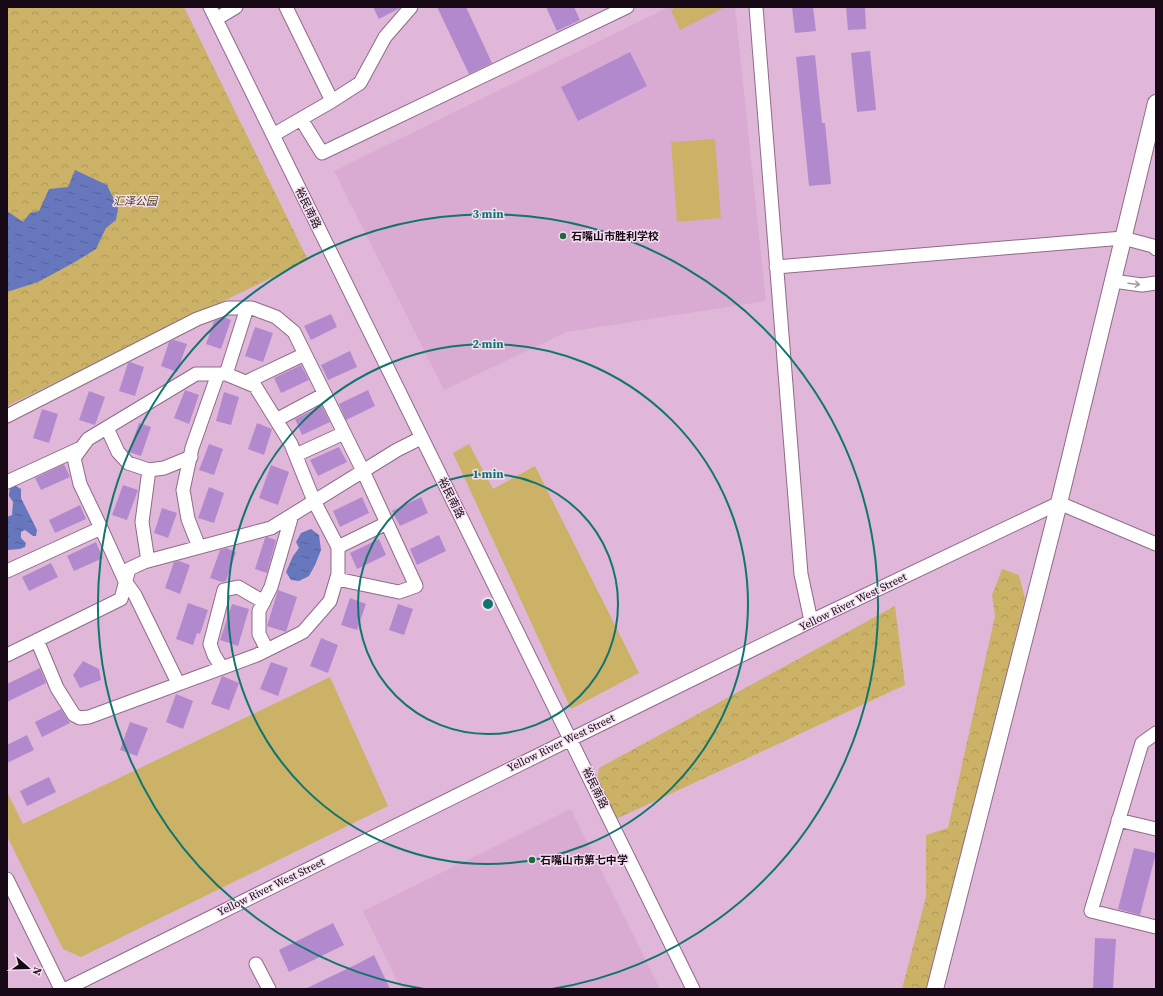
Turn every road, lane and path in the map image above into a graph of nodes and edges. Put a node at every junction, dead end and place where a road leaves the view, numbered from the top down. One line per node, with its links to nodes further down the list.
1 (236, 7): 6 (street)
2 (286, 7): 7 (street)
3 (411, 7): 7 (street)
4 (627, 7): 9 (street)
5 (756, 7): 13 (street)
6 (213, 13): 10 (street, 裕民南路)
7 (332, 101): 9 (street)
8 (1156, 103): 11 (main road)
9 (301, 119): 10 (street)
10 (273, 135): 25 (street, 裕民南路)
11 (1123, 238): 12 (street); 13 (street); 14 (main road)
12 (1156, 249)
13 (776, 267): 45 (street)
14 (1113, 281): 15 (street, one-way to 15); 33 (main road)
15 (1156, 283)
16 (247, 308): 17 (street); 18 (street); 21 (street)
17 (305, 354): 19 (street); 20 (street)
18 (222, 374): 19 (street); 23 (street); 28 (street)
19 (246, 382): 22 (street)
20 (325, 394): 22 (street); 24 (street)
21 (7, 416)
22 (276, 420): 27 (street)
23 (108, 428): 26 (street); 29 (street)
24 (344, 433): 27 (street); 30 (street)
25 (421, 438): 30 (street); 52 (street, 裕民南路)
26 (82, 447): 31 (street); 36 (street)
27 (296, 455): 32 (street)
28 (191, 457): 29 (street); 38 (street)
29 (149, 470): 40 (street)
30 (363, 471): 32 (street); 35 (street)
31 (7, 482)
32 (314, 501): 34 (street); 39 (street)
33 (1059, 503): 37 (street); 45 (street, Yellow River West Street); 62 (main road)
34 (292, 514): 38 (street); 44 (street)
35 (387, 523): 39 (street); 42 (street)
36 (101, 528): 41 (street); 43 (street)
37 (1156, 544)
38 (199, 547): 40 (street)
39 (338, 547): 42 (street)
40 (148, 561): 43 (street)
41 (7, 571)
42 (337, 579): 47 (street)
43 (125, 581): 46 (street); 50 (street)
44 (264, 602): 47 (street); 49 (street)
45 (811, 621): 52 (street, Yellow River West Street)
46 (37, 640): 48 (street); 50 (street)
47 (267, 650): 49 (street)
48 (7, 655)
49 (222, 668): 50 (street)
50 (178, 683)
51 (1156, 733): 53 (street)
52 (571, 739): 59 (street, Yellow River West Street); 61 (street, 裕民南路)
53 (1118, 820): 54 (street); 56 (street)
54 (1156, 829)
55 (7, 878): 58 (street)
56 (1156, 927)
57 (256, 964): 60 (street)
58 (61, 989)
59 (66, 989)
60 (269, 989)
61 (693, 989)
62 (936, 989)

